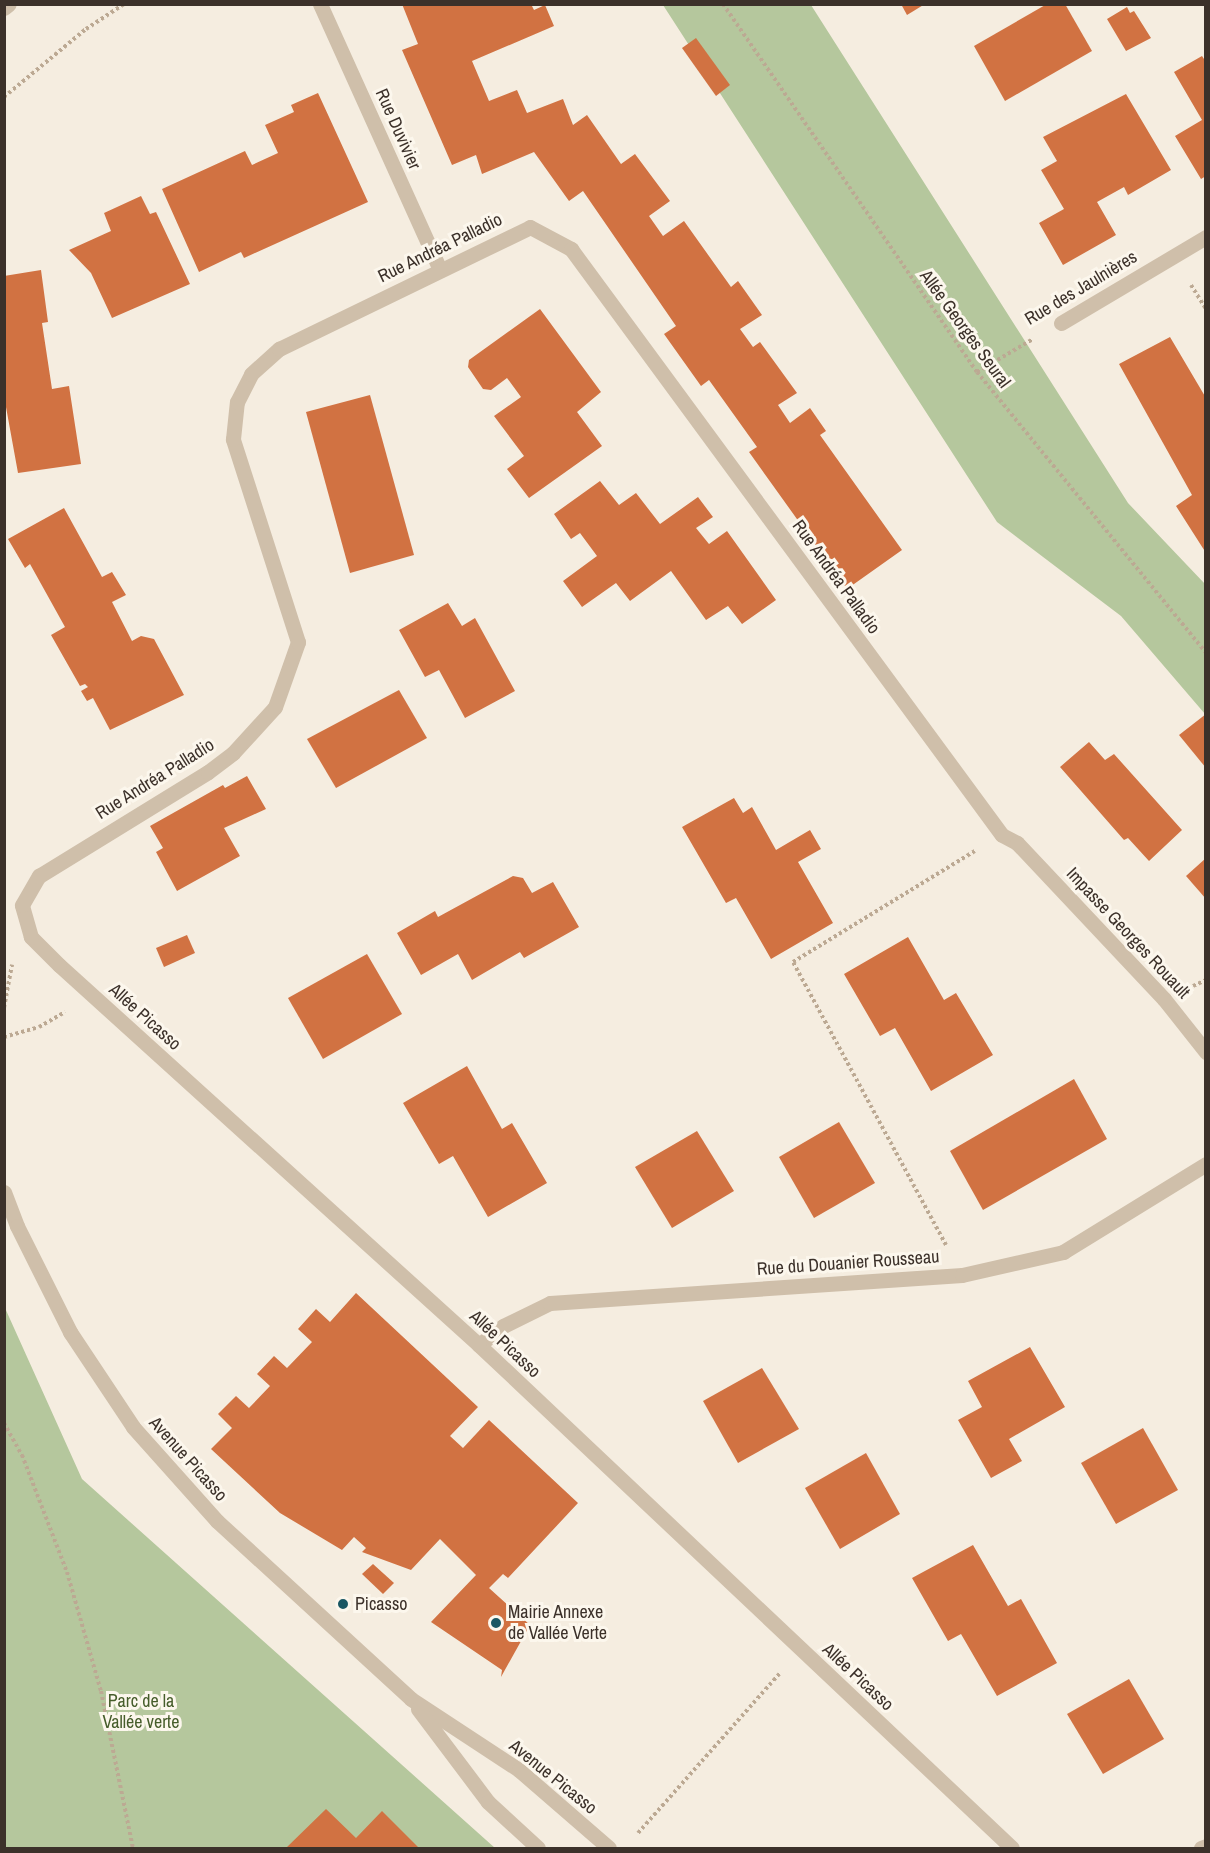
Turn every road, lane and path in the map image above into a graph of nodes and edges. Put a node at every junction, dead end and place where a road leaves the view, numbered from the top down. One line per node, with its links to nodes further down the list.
1 (9, 4): 5 (street)
2 (124, 4): 6 (path)
3 (320, 4): 8 (street, Rue Duvivier)
4 (723, 4): 10 (path, Allée Georges Seural)
5 (4, 8)
6 (4, 97)
7 (1206, 237): 9 (street, Rue des Jaulnières)
8 (440, 270): 12 (street, Rue Andréa Palladio); 14 (street, Rue Andréa Palladio)
9 (1061, 323): 10 (path, Rue des Jaulnières)
10 (977, 372): 11 (path, Allée Georges Seural)
11 (1206, 653)
12 (1002, 835): 13 (street, Rue Andréa Palladio); 21 (path)
13 (1017, 843): 18 (street, Impasse Georges Rouault)
14 (30, 938): 15 (street, Allée Picasso); 16 (path)
15 (93, 996): 17 (path); 22 (street, Allée Picasso)
16 (4, 1008)
17 (4, 1037)
18 (1206, 1052)
19 (1206, 1164): 21 (street, Rue du Douanier Rousseau)
20 (4, 1192): 25 (street, Avenue Picasso)
21 (962, 1275): 22 (street, Rue du Douanier Rousseau)
22 (479, 1345): 24 (street, Allée Picasso)
23 (4, 1423): 28 (path)
24 (801, 1650): 26 (path); 31 (street, Allée Picasso)
25 (411, 1700): 29 (street, Avenue Picasso); 30 (street, Avenue Picasso)
26 (632, 1840)
27 (1206, 1846): 32 (street)
28 (133, 1848)
29 (538, 1848)
30 (609, 1848)
31 (1012, 1848)
32 (1201, 1848)

